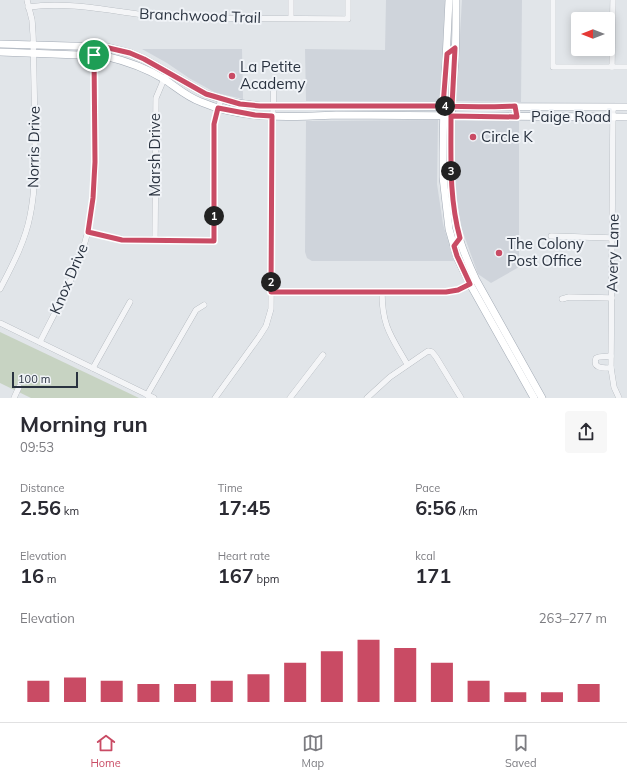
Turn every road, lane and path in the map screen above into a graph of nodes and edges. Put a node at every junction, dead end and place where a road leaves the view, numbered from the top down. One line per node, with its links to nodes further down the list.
1 (27, 0): 9 (street, Norris Drive)
2 (291, 0): 11 (street)
3 (348, 0): 11 (street, Branchwood Trail)
4 (449, 0): 10 (main road)
5 (456, 0): 10 (main road)
6 (553, 0): 20 (street)
7 (613, 0): 20 (street)
8 (82, 2): 9 (street, Branchwood Trail); 11 (street, Branchwood Trail)
9 (28, 7): 13 (street, Norris Drive)
10 (452, 10): 15 (main road); 18 (main road)
11 (290, 18)
12 (0, 44): 13 (main road, Paige Road)
13 (33, 44): 14 (main road, Paige Road); 17 (street, Norris Drive)
14 (96, 45): 19 (street, Knox Drive); 22 (main road, Paige Road)
15 (455, 48): 18 (main road); 29 (main road)
16 (0, 52): 17 (main road, Paige Road)
17 (34, 53): 19 (main road, Paige Road); 49 (street, Norris Drive)
18 (447, 54): 28 (main road)
19 (94, 55): 23 (main road, Paige Road); 42 (street, Knox Drive)
20 (612, 67): 21 (street)
21 (627, 67)
22 (169, 73): 23 (street, Marsh Drive); 25 (main road, Paige Road)
23 (164, 79): 33 (main road, Paige Road); 46 (street, Marsh Drive)
24 (274, 82): 26 (street)
25 (221, 99): 26 (main road, Paige Road); 33 (street)
26 (273, 106): 27 (main road, Paige Road); 34 (street)
27 (361, 106): 28 (main road, Paige Road); 35 (main road)
28 (443, 106): 29 (main road, Paige Road); 36 (main road)
29 (452, 106): 30 (main road, Paige Road); 37 (main road)
30 (515, 106): 31 (main road, Paige Road); 38 (main road)
31 (613, 107): 32 (main road, Paige Road); 39 (street, Avery Lane)
32 (627, 107)
33 (218, 108): 34 (main road, Paige Road); 46 (street)
34 (272, 116): 35 (main road, Paige Road); 50 (street)
35 (361, 116): 36 (main road, Paige Road)
36 (443, 116): 37 (main road, Paige Road); 41 (main road)
37 (451, 116): 38 (main road, Paige Road); 41 (main road)
38 (517, 117): 39 (main road, Paige Road)
39 (613, 117): 40 (main road, Paige Road); 45 (street, Avery Lane)
40 (627, 117)
41 (450, 208): 44 (main road); 47 (main road)
42 (88, 232): 46 (street); 57 (street, Knox Drive)
43 (551, 236): 45 (street)
44 (460, 238): 47 (main road); 48 (main road)
45 (613, 238): 52 (street, Avery Lane)
46 (155, 240)
47 (454, 246): 48 (main road)
48 (473, 282): 51 (street); 60 (main road)
49 (0, 289)
50 (271, 292): 51 (street); 68 (street)
51 (382, 292): 61 (street)
52 (612, 298): 53 (street); 59 (street, Avery Lane)
53 (562, 299)
54 (130, 302): 62 (street)
55 (204, 305): 65 (street)
56 (0, 323): 57 (street)
57 (40, 342): 62 (street)
58 (323, 355): 69 (street)
59 (611, 356): 63 (street, Avery Lane); 63 (street)
60 (516, 360): 72 (main road); 73 (main road)
61 (407, 364): 70 (street); 71 (street)
62 (93, 368): 65 (street)
63 (611, 368): 74 (street, Avery Lane)
64 (19, 387): 66 (street)
65 (147, 395): 67 (street)
66 (14, 398)
67 (154, 398)
68 (215, 398)
69 (290, 398)
70 (367, 398)
71 (460, 398)
72 (534, 398)
73 (542, 398)
74 (619, 398)

